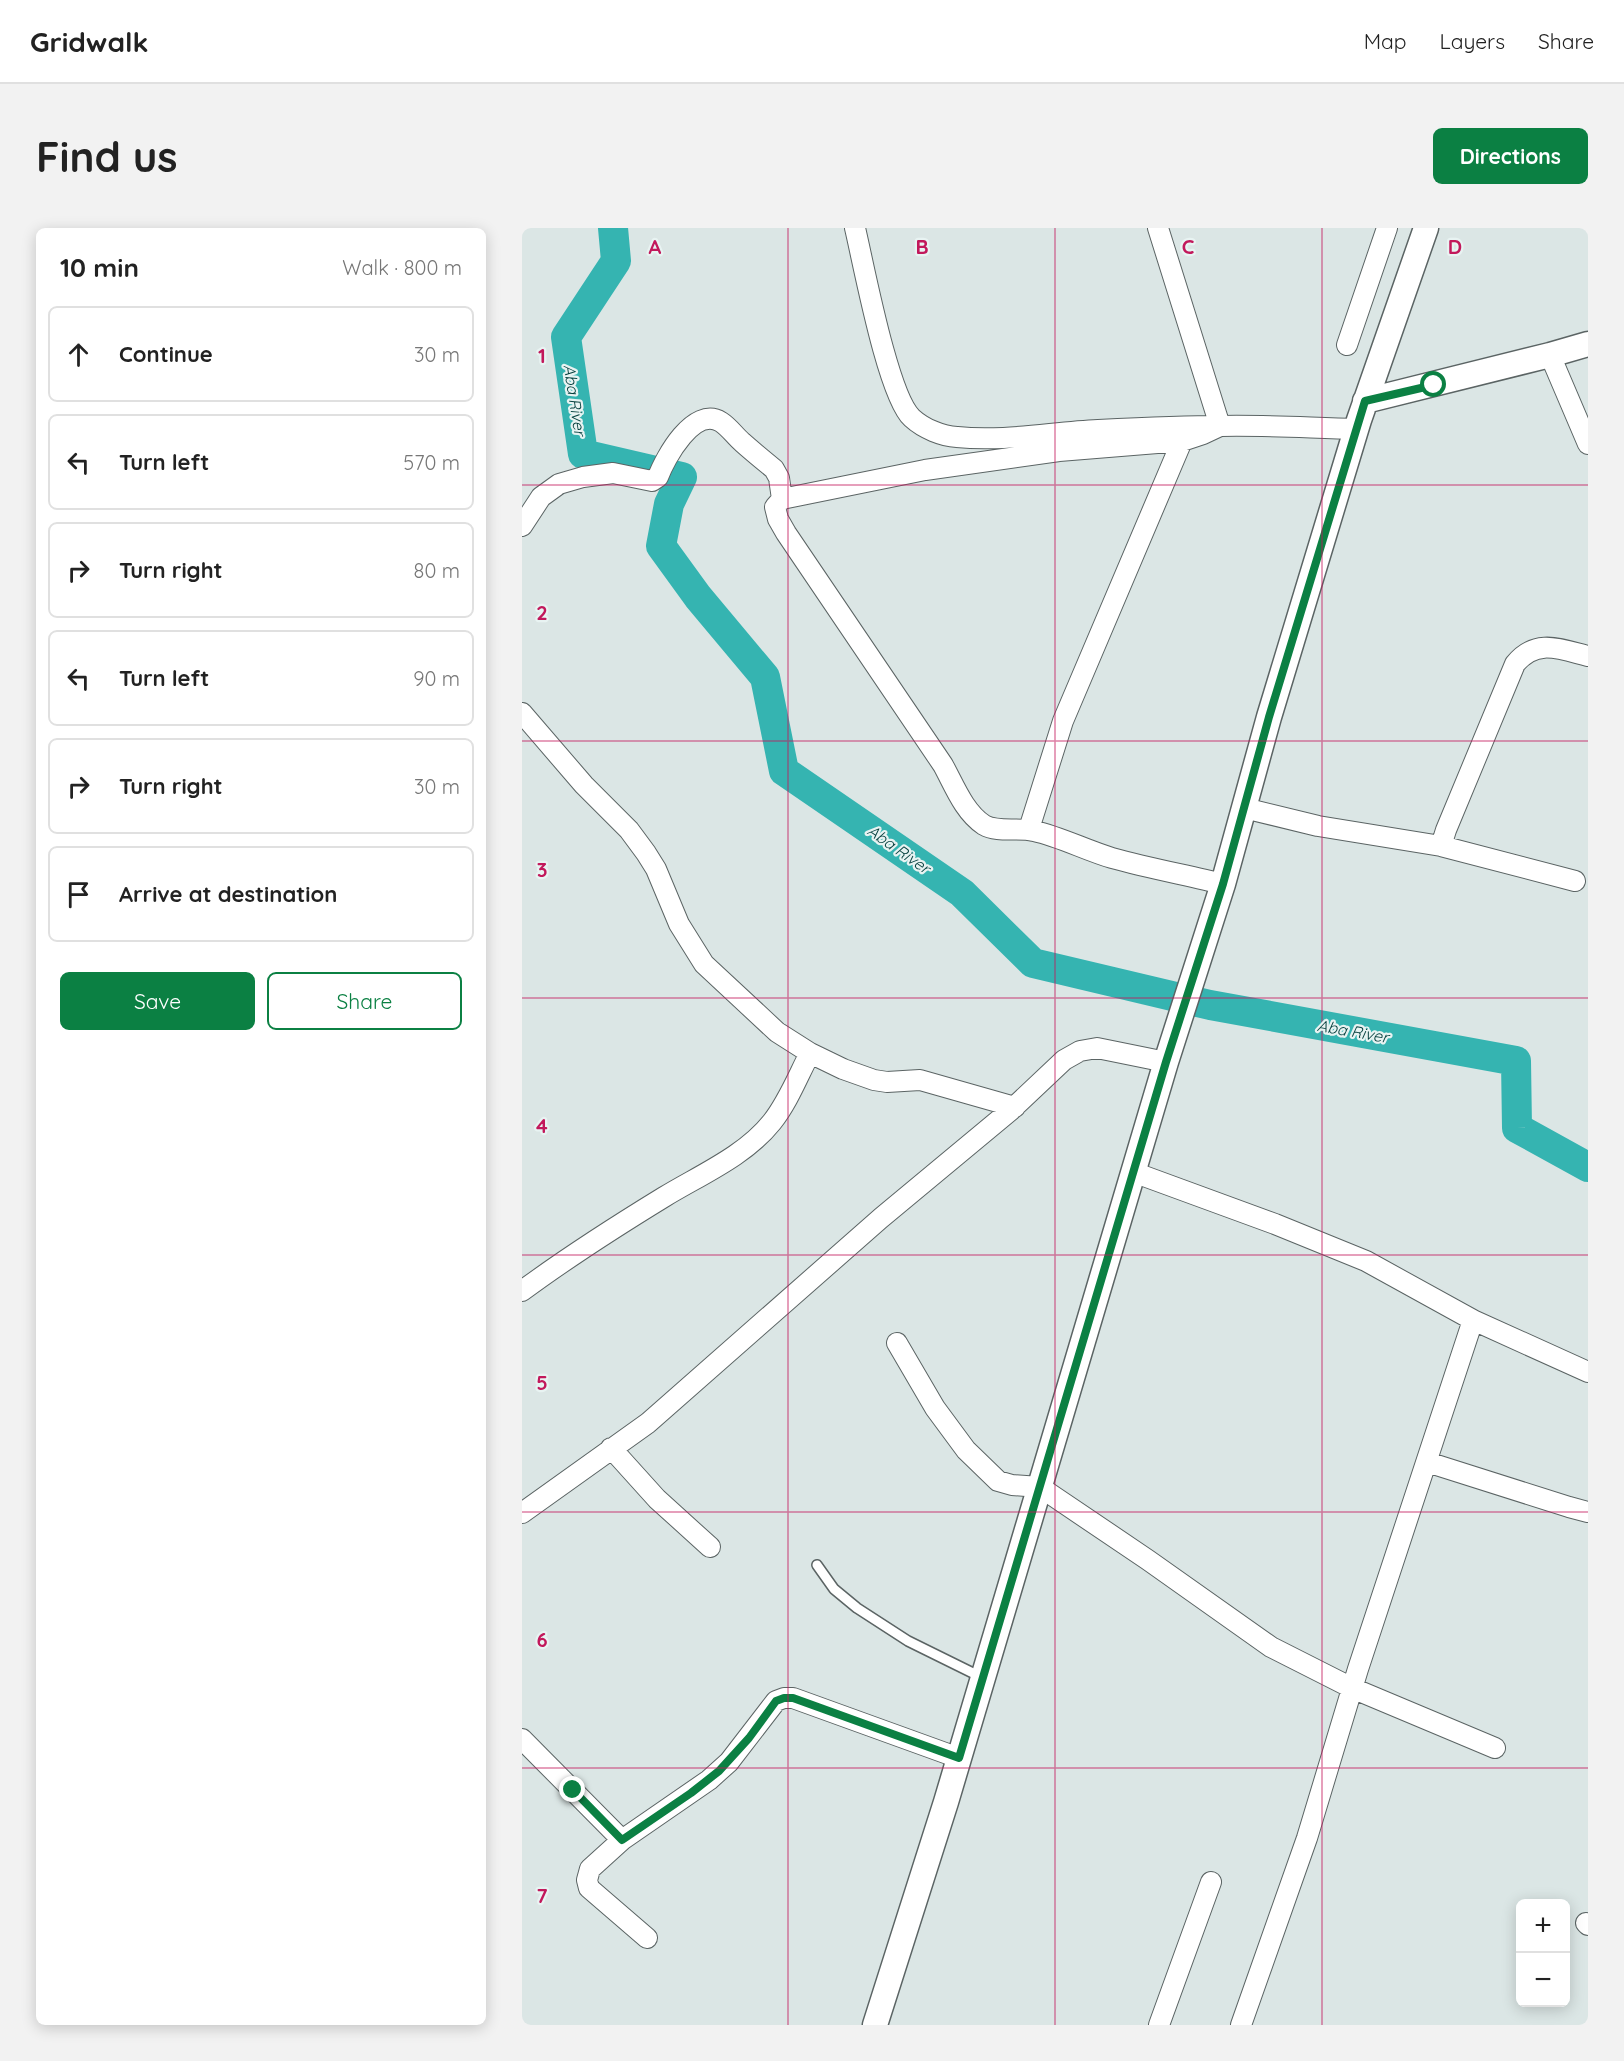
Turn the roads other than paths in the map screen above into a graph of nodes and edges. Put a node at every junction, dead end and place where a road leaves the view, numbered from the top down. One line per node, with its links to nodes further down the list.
1 (857, 228): 9 (street)
2 (1158, 228): 9 (street)
3 (1387, 228): 6 (street)
4 (1426, 228): 8 (street)
5 (1588, 344): 7 (street)
6 (1347, 345)
7 (1550, 355): 8 (street); 12 (street)
8 (1365, 401): 10 (street)
9 (1220, 426): 10 (street); 11 (street)
10 (1357, 429): 17 (street)
11 (1182, 441): 13 (street); 18 (street)
12 (1588, 444)
13 (782, 499): 14 (street); 18 (street)
14 (522, 526)
15 (1588, 656): 19 (street)
16 (522, 713): 22 (street)
17 (1244, 808): 19 (street); 21 (street)
18 (1029, 829): 21 (street)
19 (1441, 846): 20 (street)
20 (1575, 881)
21 (1223, 884): 23 (street)
22 (810, 1053): 24 (street); 26 (street)
23 (1166, 1062): 24 (street); 25 (street)
24 (1015, 1107): 30 (street)
25 (1133, 1172): 27 (street); 32 (street)
26 (522, 1291)
27 (1473, 1320): 29 (street); 31 (street)
28 (897, 1343): 32 (street)
29 (1588, 1372)
30 (611, 1448): 34 (street); 35 (street)
31 (1427, 1462): 33 (street); 38 (street)
32 (1040, 1487): 37 (street); 38 (street)
33 (1588, 1512)
34 (522, 1513)
35 (710, 1547)
36 (817, 1565): 37 (lane)
37 (982, 1677): 41 (street)
38 (1352, 1688): 40 (street); 47 (street)
39 (522, 1739): 42 (street)
40 (1495, 1748)
41 (959, 1758): 42 (street); 45 (street)
42 (622, 1840): 44 (street)
43 (1211, 1882): 46 (street)
44 (647, 1938)
45 (875, 2025)
46 (1159, 2025)
47 (1241, 2025)

